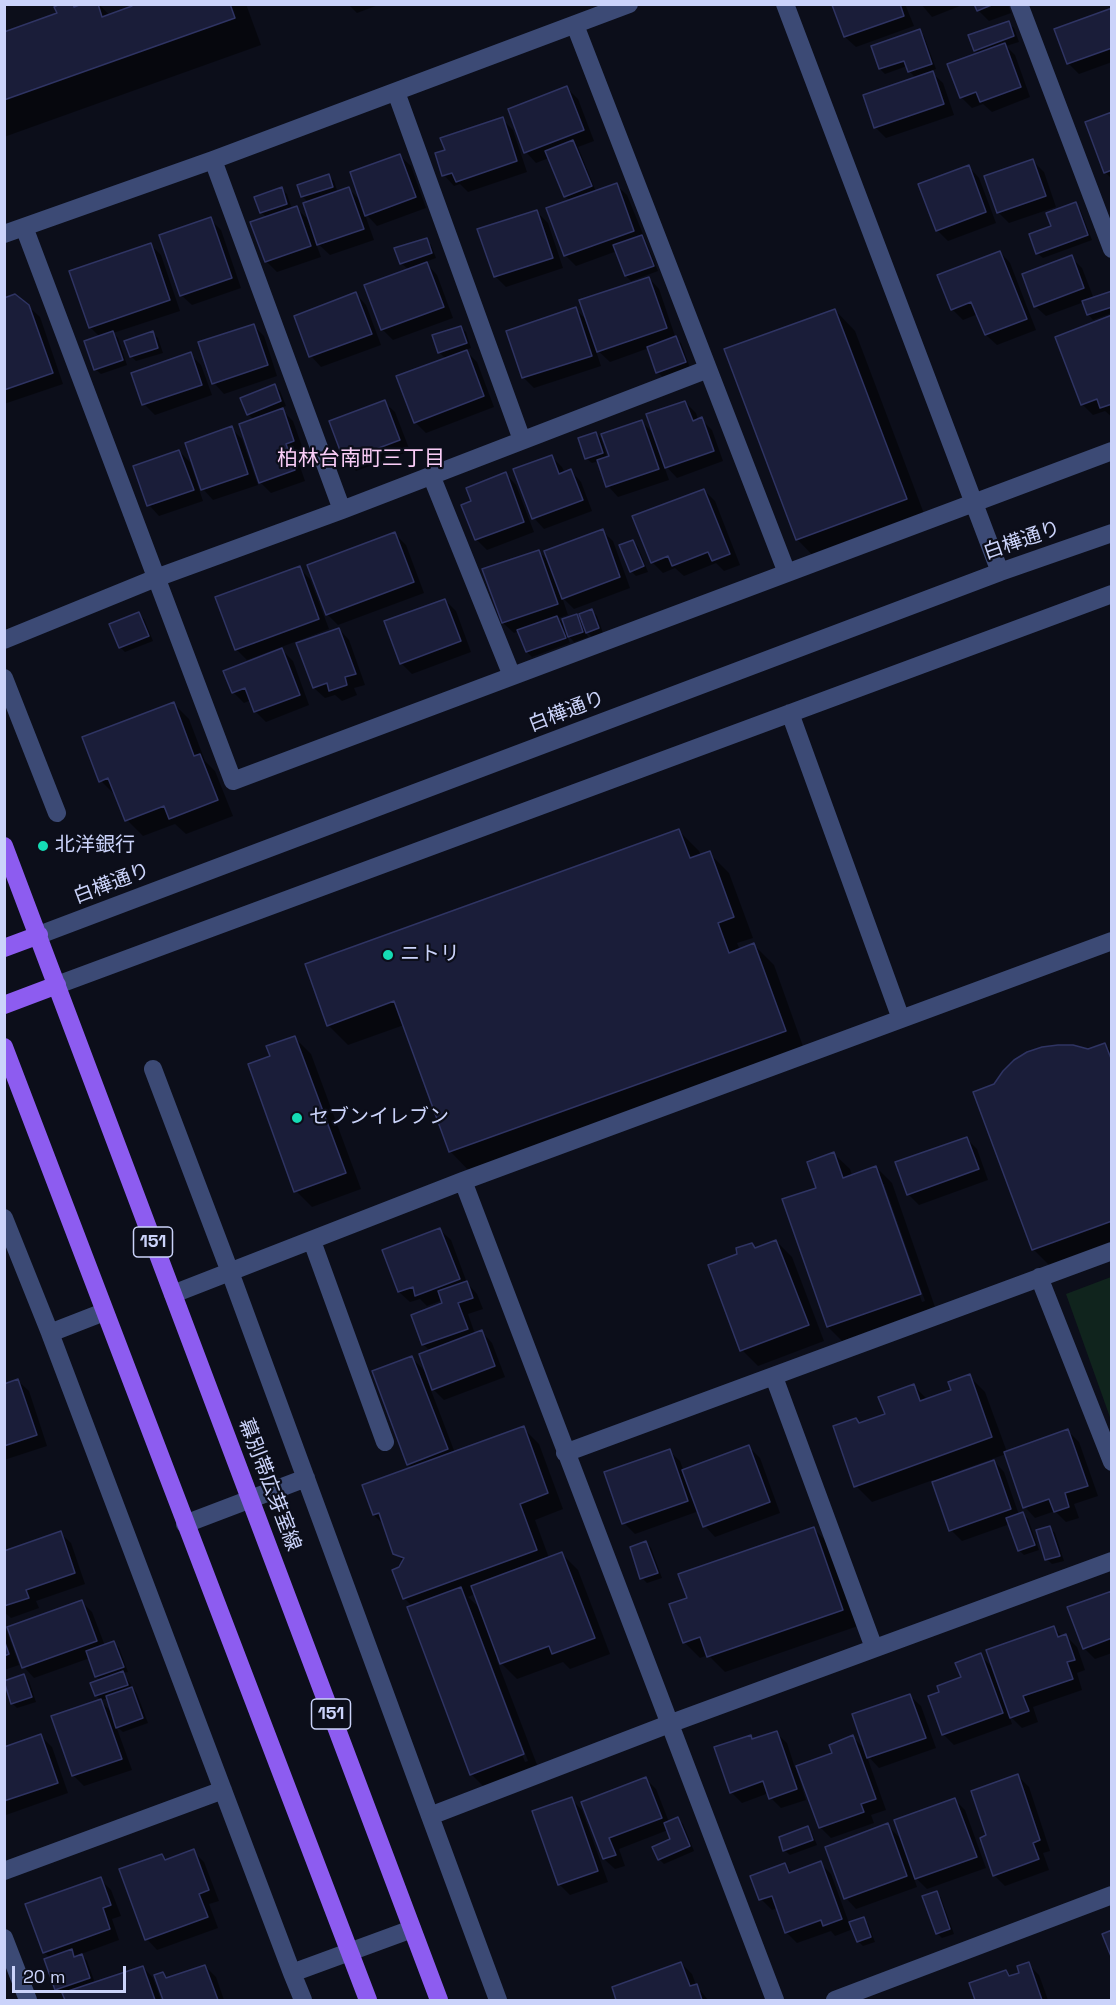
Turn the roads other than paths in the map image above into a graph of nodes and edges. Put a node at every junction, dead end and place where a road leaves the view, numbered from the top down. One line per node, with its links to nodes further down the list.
1 (629, 4): 4 (street)
2 (785, 4): 14 (street)
3 (1019, 4): 9 (street)
4 (575, 25): 5 (street); 10 (street)
5 (396, 92): 6 (street); 11 (street)
6 (213, 159): 7 (street); 15 (street)
7 (24, 227): 8 (street); 19 (street)
8 (4, 234)
9 (1112, 249)
10 (708, 369): 11 (street); 18 (street)
11 (522, 440): 13 (street)
12 (1112, 451): 14 (street)
13 (431, 475): 15 (street); 22 (street)
14 (974, 502): 17 (street); 18 (street)
15 (342, 510): 19 (street)
16 (1112, 533): 17 (street, 白樺通り)
17 (1000, 572): 27 (street, 白樺通り)
18 (787, 573): 22 (street)
19 (156, 578): 21 (street); 22 (street)
20 (1112, 594): 24 (street)
21 (4, 640)
22 (512, 676)
23 (4, 678): 25 (street)
24 (790, 713): 30 (street); 32 (street)
25 (57, 813)
26 (4, 846): 27 (main road, 幕別帯広芽室線)
27 (39, 935): 29 (main road); 30 (main road, 幕別帯広芽室線 / 151)
28 (1112, 941): 32 (street)
29 (4, 948)
30 (57, 985): 31 (main road); 41 (main road, 幕別帯広芽室線 / 151)
31 (4, 1005)
32 (901, 1019): 35 (street)
33 (4, 1047): 42 (main road)
34 (153, 1069): 39 (street)
35 (463, 1181): 37 (street); 46 (street)
36 (4, 1218): 43 (street)
37 (312, 1240): 39 (street); 45 (street)
38 (1112, 1251): 40 (street)
39 (230, 1272): 41 (street); 48 (street)
40 (1039, 1277): 44 (street); 47 (street)
41 (173, 1294): 49 (main road, 幕別帯広芽室線 / 151)
42 (104, 1312): 43 (street); 50 (main road)
43 (50, 1332): 54 (street)
44 (774, 1377): 46 (street); 52 (street)
45 (385, 1442)
46 (566, 1453): 53 (street)
47 (1112, 1462)
48 (306, 1478): 49 (street); 55 (street)
49 (250, 1498): 50 (street); 58 (main road, 幕別帯広芽室線 / 151)
50 (185, 1524): 60 (main road)
51 (1112, 1561): 52 (street)
52 (874, 1648): 53 (street)
53 (669, 1724): 55 (street); 67 (street)
54 (223, 1790): 56 (street); 61 (street)
55 (430, 1816): 66 (street)
56 (4, 1871)
57 (1112, 1894): 68 (street)
58 (412, 1929): 60 (street); 65 (main road, 幕別帯広芽室線 / 151)
59 (4, 1938): 62 (street)
60 (349, 1952): 61 (street); 64 (main road)
61 (292, 1973): 63 (street)
62 (28, 2001)
63 (303, 2001)
64 (368, 2001)
65 (439, 2001)
66 (498, 2001)
67 (775, 2001)
68 (835, 2001)

